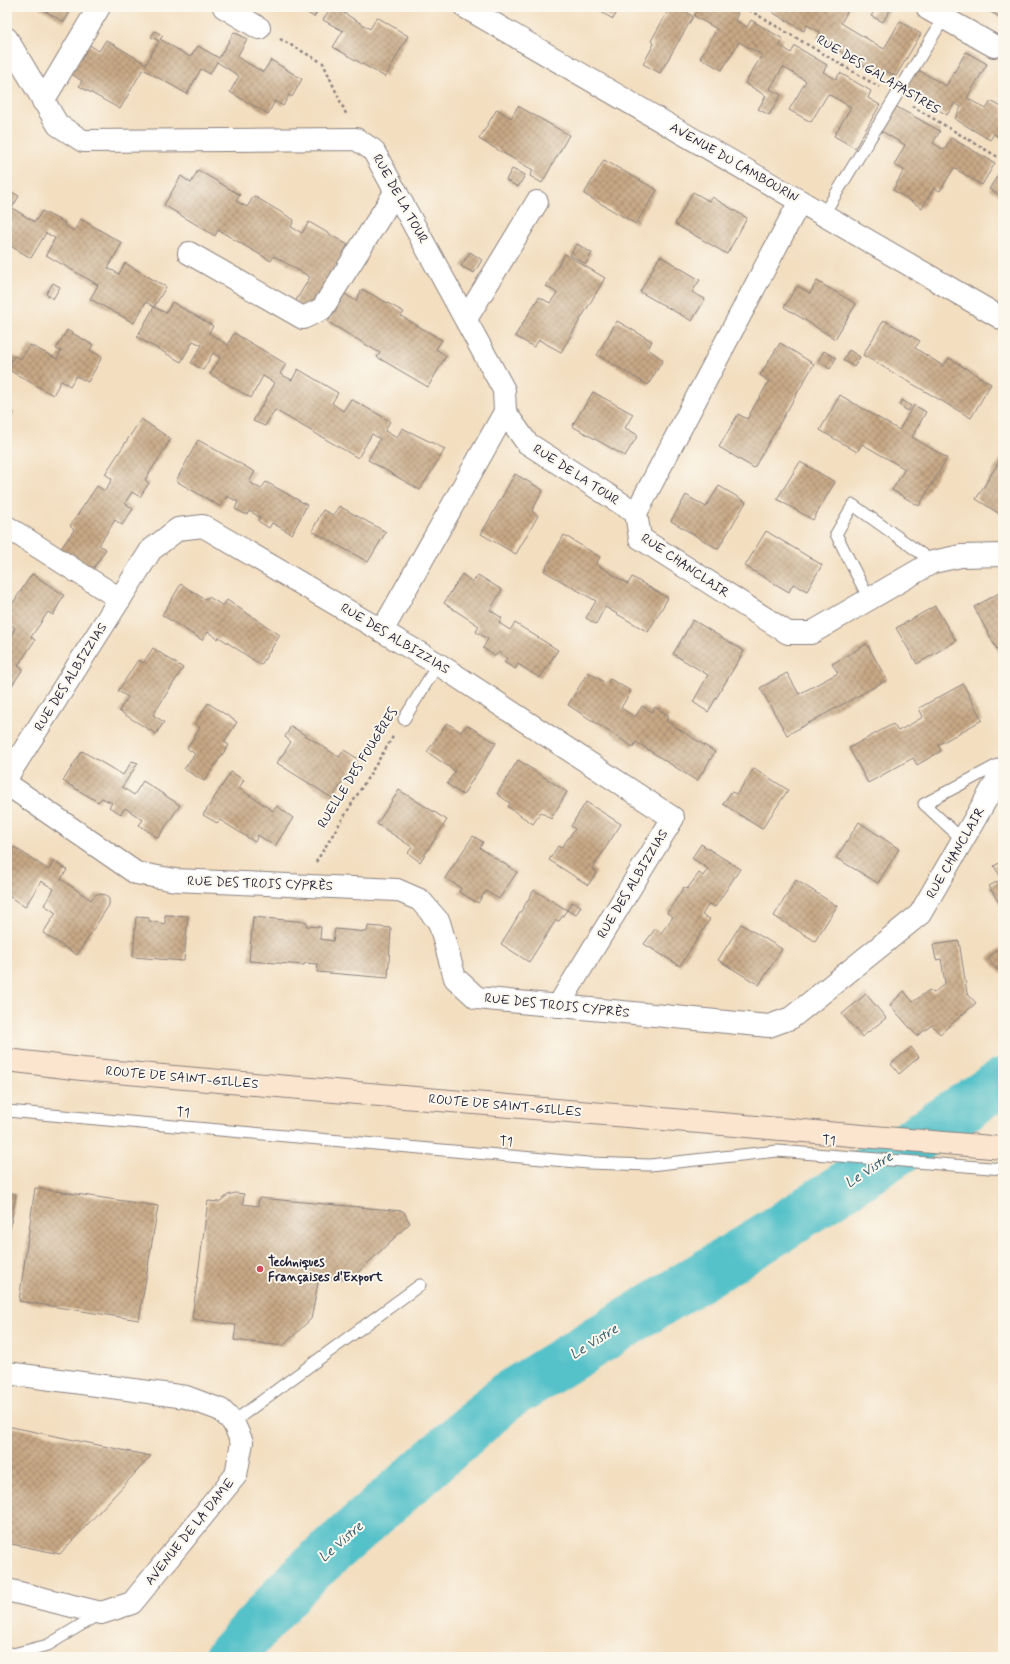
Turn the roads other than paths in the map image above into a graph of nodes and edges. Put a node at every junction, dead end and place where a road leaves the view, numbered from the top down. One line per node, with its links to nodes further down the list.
1 (100, 7): 8 (street)
2 (224, 7): 5 (street)
3 (465, 7): 10 (street, AVENUE DU CAMBOURIN)
4 (932, 10): 7 (street); 12 (lane)
5 (259, 28)
6 (7, 40): 8 (street)
7 (994, 46)
8 (43, 101): 9 (street, RUE DE LA TOUR)
9 (396, 191): 13 (street); 14 (street, RUE DE LA TOUR)
10 (800, 201): 12 (street, AVENUE DU CAMBOURIN); 17 (street)
11 (537, 202): 14 (street)
12 (823, 215): 15 (street, AVENUE DU CAMBOURIN)
13 (188, 253)
14 (466, 319): 16 (street, RUE DE LA TOUR)
15 (1003, 319)
16 (505, 412): 17 (street, RUE DE LA TOUR); 23 (street)
17 (636, 513): 21 (street, RUE CHANCLAIR)
18 (7, 528): 22 (street)
19 (1003, 555): 20 (street, RUE CHANCLAIR)
20 (933, 562): 21 (street, RUE CHANCLAIR); 21 (lane)
21 (869, 599)
22 (120, 600): 23 (street, RUE DES ALBIZZIAS); 28 (street, RUE DES ALBIZZIAS)
23 (382, 631): 24 (street, RUE DES ALBIZZIAS)
24 (438, 664): 25 (lane, RUELLE DES FOUGÈRES); 32 (street, RUE DES ALBIZZIAS)
25 (404, 719)
26 (1003, 762): 30 (lane)
27 (1003, 770): 30 (street, RUE CHANCLAIR)
28 (7, 777)
29 (7, 784): 32 (street, RUE DES TROIS CYPRÈS)
30 (964, 840): 31 (street, RUE CHANCLAIR)
31 (920, 914): 32 (street, RUE DES TROIS CYPRÈS)
32 (558, 1006)
33 (7, 1060): 35 (main road, ROUTE DE SAINT-GILLES)
34 (7, 1111): 36 (lane, T1 / T1)
35 (1003, 1148)
36 (1003, 1169)
37 (420, 1285): 39 (lane)
38 (7, 1373): 39 (street, AVENUE DE LA DAME)
39 (233, 1422): 41 (street, AVENUE DE LA DAME)
40 (7, 1590): 41 (street)
41 (101, 1613): 42 (lane)
42 (7, 1652)

